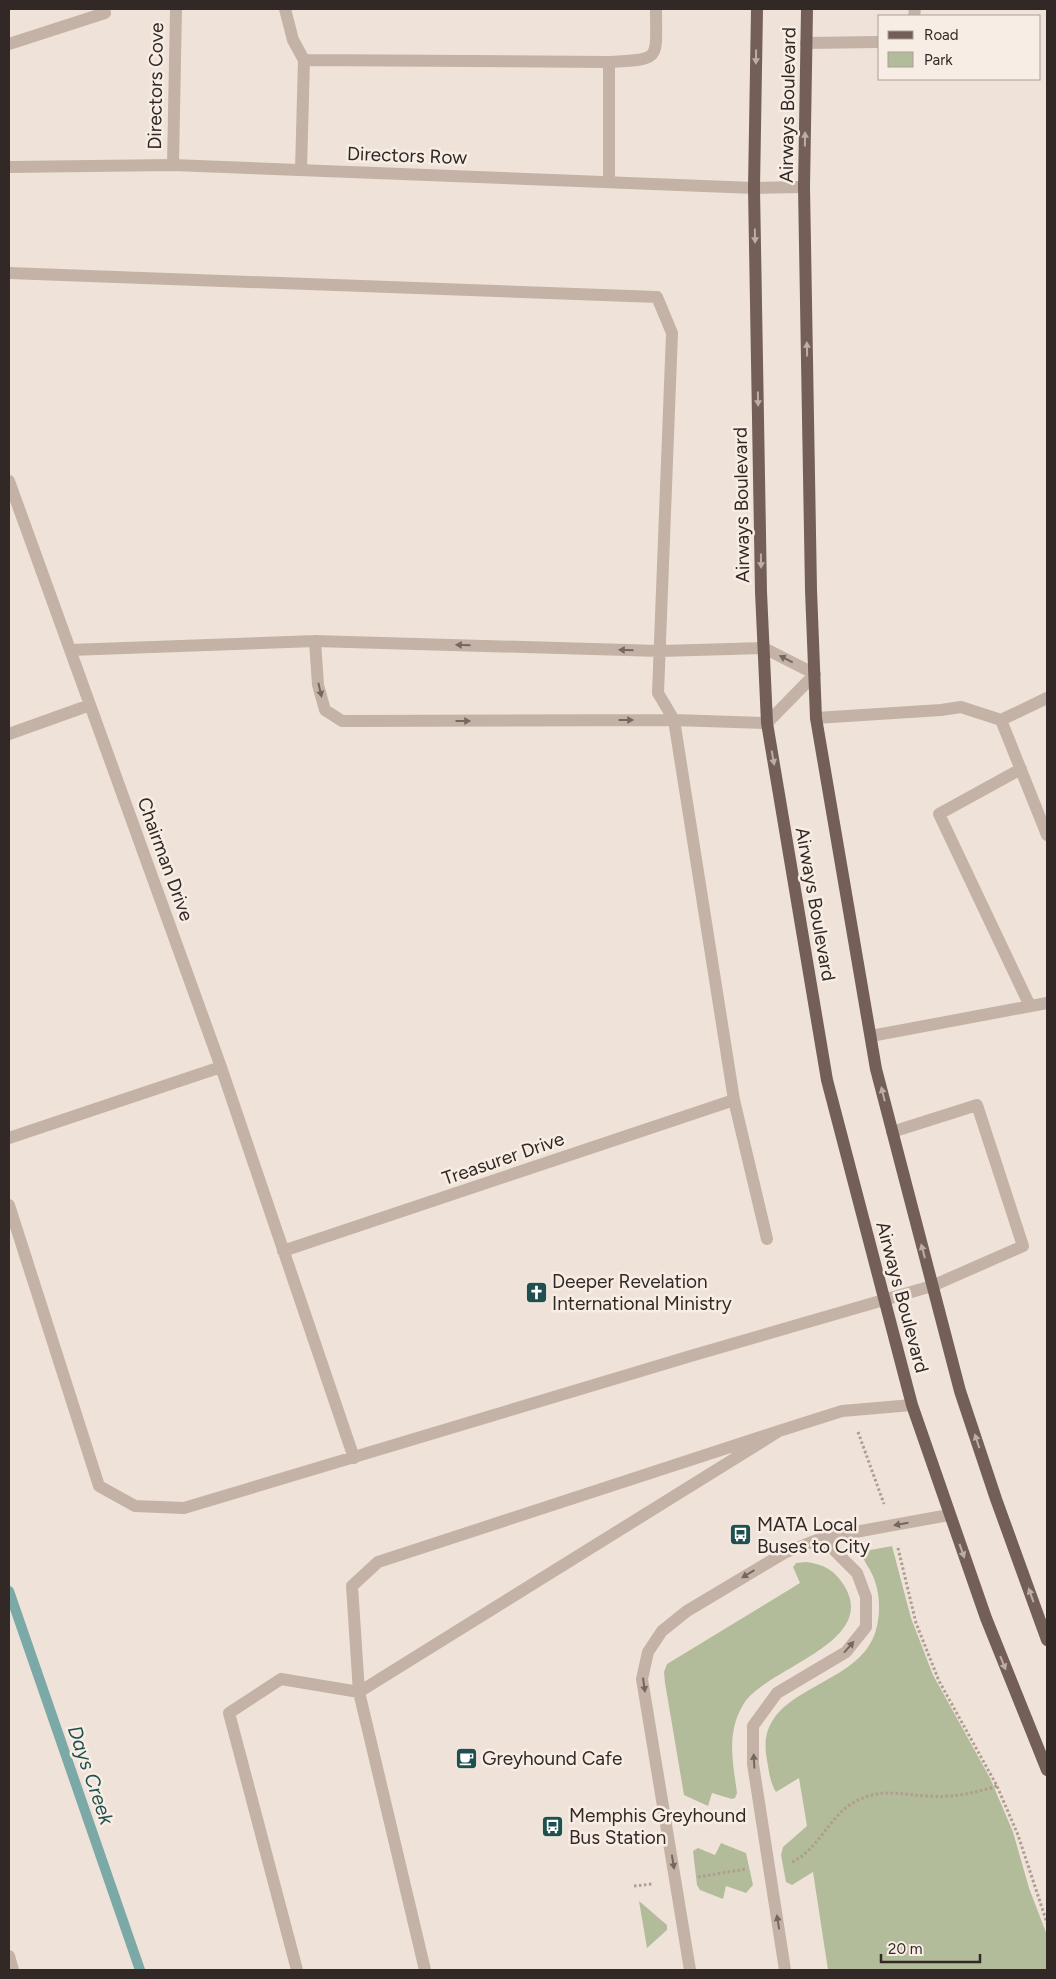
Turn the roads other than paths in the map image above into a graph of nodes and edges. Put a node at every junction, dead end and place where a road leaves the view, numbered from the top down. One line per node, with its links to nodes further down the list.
1 (176, 9): 12 (street, Directors Cove)
2 (285, 9): 10 (street)
3 (656, 9): 11 (street)
4 (757, 9): 17 (main road, Airways Boulevard, one-way to 17)
5 (807, 9): 8 (main road, Airways Boulevard)
6 (105, 13): 9 (street)
7 (878, 42): 8 (street)
8 (806, 43): 16 (main road, Airways Boulevard, one-way to 8)
9 (9, 44)
10 (304, 60): 11 (street); 14 (street)
11 (609, 62): 15 (street)
12 (173, 165): 13 (street, Directors Row); 14 (street, Directors Row)
13 (9, 167)
14 (301, 170): 15 (street, Directors Row)
15 (608, 182): 17 (street, Directors Row)
16 (804, 187): 17 (street, Directors Row); 24 (main road, Airways Boulevard, one-way to 16)
17 (754, 188): 21 (main road, Airways Boulevard, one-way to 21)
18 (9, 273): 23 (street)
19 (9, 482): 22 (street, Chairman Drive)
20 (315, 641): 22 (street); 23 (street, one-way to 20); 28 (street, one-way to 28)
21 (764, 648): 23 (street); 24 (street, one-way to 21); 30 (main road, Airways Boulevard)
22 (70, 650): 26 (street, Chairman Drive)
23 (660, 651): 28 (street)
24 (815, 674): 27 (main road, Airways Boulevard); 30 (street)
25 (1047, 698): 29 (street)
26 (90, 705): 31 (street); 37 (street, Chairman Drive)
27 (816, 718): 29 (street); 36 (main road, Airways Boulevard)
28 (674, 720): 30 (street); 38 (street)
29 (1001, 720): 32 (street)
30 (767, 723): 45 (main road, Airways Boulevard, one-way to 45)
31 (9, 734)
32 (1020, 769): 33 (street); 35 (street)
33 (1047, 834)
34 (1047, 1003): 35 (street)
35 (1030, 1006): 36 (street)
36 (870, 1036): 39 (main road, Airways Boulevard, one-way to 36)
37 (221, 1067): 40 (street); 43 (street, Chairman Drive)
38 (734, 1100): 42 (street); 43 (street, Treasurer Drive)
39 (892, 1132): 44 (main road, Airways Boulevard, one-way to 39); 44 (street)
40 (9, 1138)
41 (9, 1205): 48 (street)
42 (767, 1239)
43 (283, 1251): 48 (street, Chairman Drive)
44 (932, 1286): 45 (street); 51 (main road, Airways Boulevard, one-way to 44)
45 (884, 1299): 46 (main road, Airways Boulevard); 48 (street)
46 (912, 1405): 47 (street); 49 (main road, Airways Boulevard)
47 (779, 1431): 52 (street); 52 (street)
48 (354, 1458)
49 (949, 1515): 50 (street, one-way to 50); 53 (main road, Airways Boulevard, one-way to 53)
50 (822, 1538): 59 (street, one-way to 59); 60 (street, one-way to 50)
51 (1047, 1640)
52 (359, 1692): 57 (street); 58 (street)
53 (1042, 1743): 54 (main road, Airways Boulevard)
54 (1047, 1770)
55 (9, 1956): 56 (street)
56 (13, 1970)
57 (297, 1970)
58 (426, 1970)
59 (690, 1970)
60 (786, 1970)

